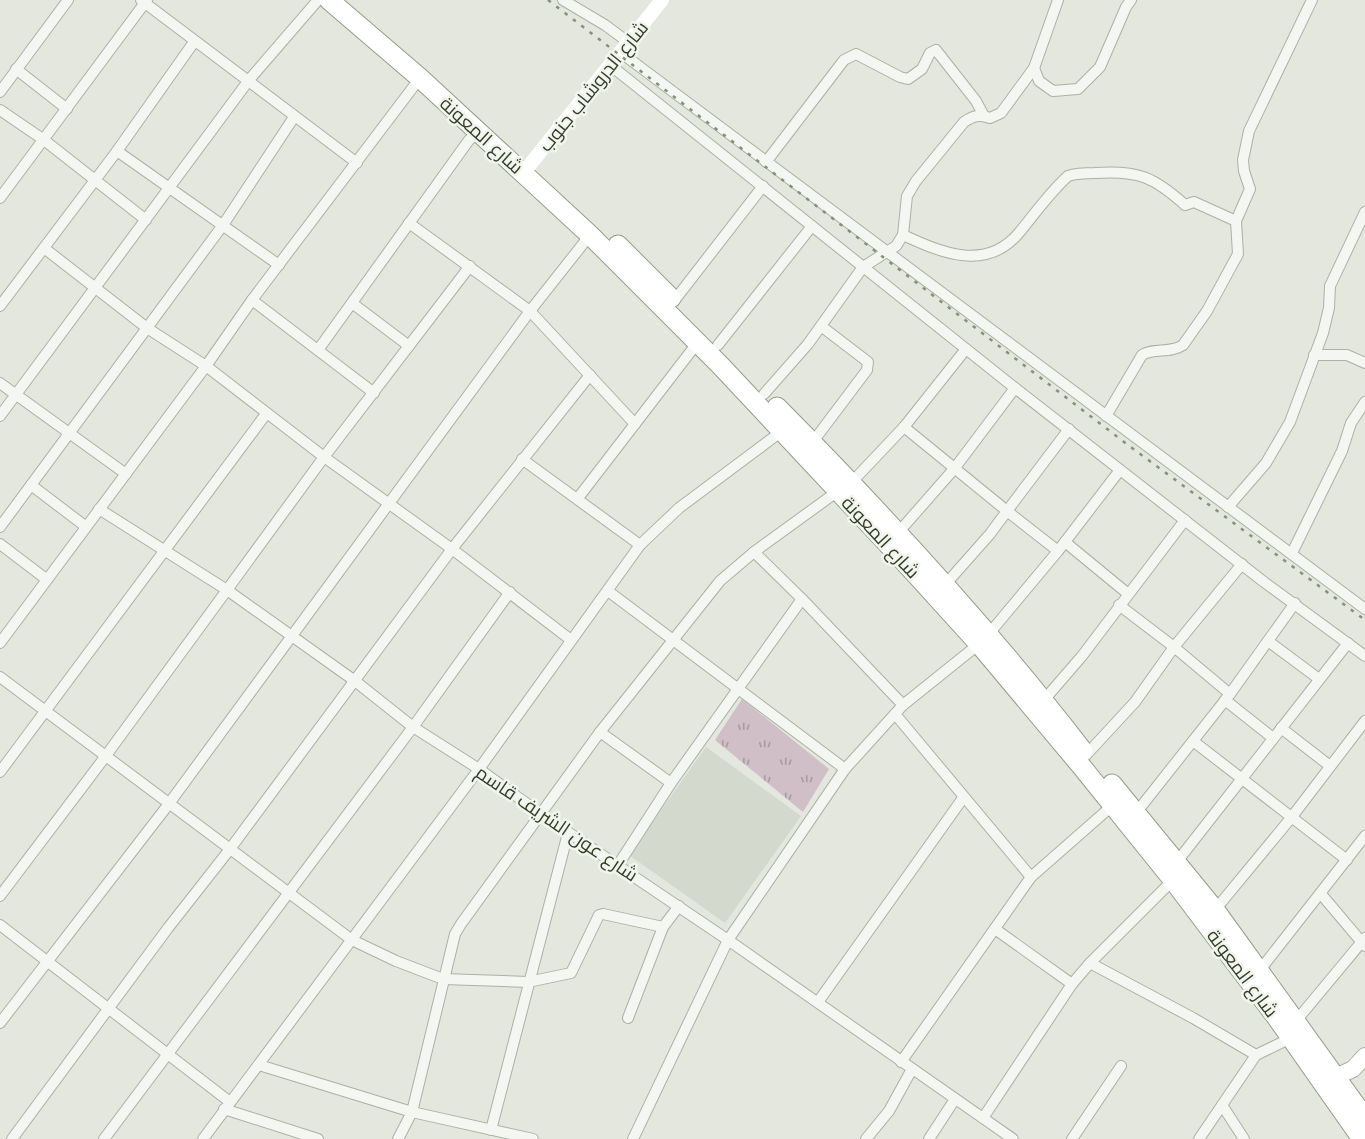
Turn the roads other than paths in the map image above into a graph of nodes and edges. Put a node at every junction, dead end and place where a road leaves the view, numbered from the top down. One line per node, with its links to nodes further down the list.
1 (68, 0): 15 (street)
2 (318, 0): 17 (street)
3 (329, 0): 16 (highway, شارع المعونة)
4 (346, 0): 28 (highway, شارع المعونة)
5 (563, 0): 12 (street)
6 (662, 0): 12 (street, شارع الدروشاب جنوب)
7 (1058, 0): 14 (street)
8 (1131, 0): 14 (street)
9 (1312, 0): 35 (street)
10 (144, 1): 11 (street); 19 (street)
11 (194, 42): 17 (street); 25 (street)
12 (624, 47): 13 (street, شارع الدروشاب جنوب); 26 (street)
13 (610, 65): 28 (street, شارع الدروشاب جنوب); 30 (street)
14 (1034, 68): 21 (street)
15 (16, 69): 18 (street); 19 (street)
16 (420, 78): 23 (highway, شارع المعونة); 27 (street)
17 (249, 80): 22 (street); 31 (street)
18 (0, 92)
19 (67, 109): 24 (street)
20 (0, 110): 24 (street)
21 (984, 116): 26 (street); 40 (street)
22 (294, 117): 27 (street); 37 (street)
23 (479, 132): 28 (highway, شارع المعونة); 36 (street)
24 (44, 140): 29 (street); 32 (street)
25 (117, 151): 29 (street); 31 (street)
26 (766, 162): 42 (street)
27 (357, 163): 43 (street)
28 (527, 168): 39 (highway, شارع المعونة); 49 (highway, شارع المعونة)
29 (96, 179): 34 (street); 41 (street)
30 (763, 186): 38 (street); 49 (street)
31 (170, 187): 34 (street); 37 (street)
32 (0, 198)
33 (1365, 212): 60 (street)
34 (146, 220): 46 (street)
35 (1236, 220): 40 (street); 72 (street)
36 (409, 223): 44 (street); 50 (street)
37 (223, 225): 43 (street); 54 (street)
38 (812, 226): 45 (street); 56 (street)
39 (590, 235): 52 (street); 55 (highway, شارع المعونة)
40 (903, 235): 42 (street)
41 (44, 248): 46 (street); 47 (street)
42 (886, 252): 45 (street); 72 (street)
43 (279, 265): 48 (street)
44 (470, 265): 52 (street); 57 (street)
45 (863, 267): 53 (street); 58 (street)
46 (95, 289): 54 (street); 67 (street)
47 (5, 290): 51 (street)
48 (252, 300): 59 (street); 62 (street)
49 (674, 301): 56 (highway, شارع المعونة)
50 (352, 303): 57 (street); 59 (street)
51 (0, 306)
52 (530, 311): 63 (street); 87 (street)
53 (821, 327): 68 (street); 78 (street)
54 (147, 328): 62 (street); 77 (street)
55 (698, 342): 73 (street); 76 (highway, شارع المعونة)
56 (718, 345): 68 (highway, شارع المعونة)
57 (409, 346): 66 (street)
58 (966, 349): 65 (street); 74 (street)
59 (318, 350): 66 (street)
60 (1314, 355): 61 (street); 88 (street)
61 (1365, 363)
62 (206, 366): 70 (street); 83 (street)
63 (590, 375): 73 (street); 80 (street)
64 (0, 383): 67 (street)
65 (1015, 388): 75 (street); 81 (street)
66 (374, 393): 79 (street)
67 (17, 394): 71 (street); 77 (street)
68 (765, 394): 78 (highway, شارع المعونة)
69 (1364, 401): 101 (street)
70 (266, 414): 79 (street); 99 (street)
71 (0, 416)
72 (1106, 416): 88 (street)
73 (635, 424): 86 (street)
74 (905, 427): 81 (street); 85 (street)
75 (1069, 429): 82 (street); 90 (street)
76 (782, 431): 85 (highway, شارع المعونة); 96 (street)
77 (71, 433): 83 (street); 84 (street)
78 (812, 443): 85 (highway, شارع المعونة)
79 (324, 457): 87 (street); 105 (street)
80 (522, 459): 86 (street); 98 (street)
81 (954, 469): 90 (street); 94 (street)
82 (1120, 470): 91 (street); 97 (street)
83 (126, 474): 89 (street)
84 (31, 485): 92 (street); 93 (street)
85 (844, 487): 94 (highway, شارع المعونة); 100 (street); 114 (highway, شارع المعونة)
86 (578, 498): 96 (street)
87 (388, 504): 98 (street); 113 (street)
88 (1228, 507): 101 (street)
89 (99, 509): 92 (street); 99 (street, شارع عون الشريف قاسم)
90 (1007, 511): 97 (street); 104 (street)
91 (1185, 520): 102 (street); 108 (street)
92 (85, 526): 103 (street)
93 (0, 527)
94 (897, 534): 104 (highway, شارع المعونة)
95 (0, 544): 103 (street)
96 (640, 545): 106 (street)
97 (1061, 547): 108 (street); 114 (street)
98 (452, 549): 107 (street); 124 (street)
99 (166, 551): 105 (street, شارع عون الشريف قاسم); 129 (street)
100 (754, 552): 109 (street); 116 (street)
101 (1292, 553): 112 (street)
102 (1242, 564): 110 (street); 120 (street)
103 (46, 579): 118 (street)
104 (944, 586): 114 (highway, شارع المعونة)
105 (228, 590): 113 (street, شارع عون الشريف قاسم); 138 (street)
106 (608, 591): 115 (street); 116 (street)
107 (510, 592): 115 (street); 132 (street)
108 (1127, 593): 111 (street)
109 (802, 599): 125 (street); 128 (street)
110 (1295, 603): 117 (street); 119 (street)
111 (1119, 605): 120 (street); 127 (street)
112 (1365, 609)
113 (290, 635): 124 (street, شارع عون الشريف قاسم); 146 (street)
114 (983, 639): 127 (highway, شارع المعونة); 128 (street); 147 (highway, شارع المعونة)
115 (571, 640): 140 (street)
116 (672, 640): 125 (street); 134 (street)
117 (1268, 641): 123 (street); 126 (street)
118 (0, 643)
119 (1348, 643): 121 (street); 123 (street)
120 (1174, 647): 126 (street); 137 (street)
121 (1365, 656)
122 (0, 677): 129 (street)
123 (1320, 679): 133 (street)
124 (355, 681): 132 (street, شارع عون الشريف قاسم); 153 (street)
125 (738, 689): 141 (street); 144 (street)
126 (1227, 697): 135 (street); 136 (street)
127 (1044, 700): 137 (highway, شارع المعونة)
128 (903, 705): 130 (street)
129 (46, 712): 138 (street); 142 (street)
130 (895, 714): 141 (street); 145 (street)
131 (1365, 721): 139 (street)
132 (413, 727): 140 (street, شارع عون الشريف قاسم); 158 (street)
133 (1281, 728): 135 (street); 139 (street)
134 (600, 733): 144 (street); 149 (street)
135 (1273, 738): 143 (street)
136 (1193, 741): 143 (street); 148 (street)
137 (1086, 755): 148 (highway, شارع المعونة)
138 (105, 757): 146 (street); 160 (street)
139 (1330, 766): 150 (street)
140 (480, 769): 149 (street, شارع عون الشريف قاسم); 166 (street)
141 (845, 769): 167 (street)
142 (0, 772)
143 (1241, 778): 150 (street); 156 (street)
144 (671, 783): 155 (street)
145 (962, 798): 157 (street); 175 (street)
146 (168, 804): 153 (street); 169 (street)
147 (1113, 805): 156 (highway, شارع المعونة); 157 (street)
148 (1136, 813): 156 (highway, شارع المعونة)
149 (541, 814): 151 (street, شارع عون الشريف قاسم); 172 (street)
150 (1291, 818): 154 (street); 162 (street)
151 (568, 833): 155 (street, شارع عون الشريف قاسم); 173 (street)
152 (1365, 836): 154 (street)
153 (230, 849): 158 (street); 176 (street)
154 (1347, 860): 159 (street)
155 (618, 865): 161 (street, شارع عون الشريف قاسم)
156 (1175, 872): 162 (highway, شارع المعونة); 170 (street); 179 (highway, شارع المعونة)
157 (1031, 877): 165 (street)
158 (287, 892): 166 (street); 180 (street)
159 (1321, 894): 168 (street); 171 (street)
160 (0, 895)
161 (679, 906): 164 (street); 167 (street, شارع عون الشريف قاسم)
162 (1215, 910): 171 (highway, شارع المعونة)
163 (0, 925): 169 (street)
164 (663, 927): 173 (street); 177 (street)
165 (995, 929): 174 (street); 183 (street)
166 (352, 940): 172 (street); 184 (street)
167 (728, 940): 175 (street, شارع عون الشريف قاسم); 202 (street)
168 (1364, 942): 179 (street)
169 (47, 961): 176 (street); 178 (street)
170 (1090, 962): 174 (street); 181 (street)
171 (1260, 970): 179 (highway, شارع المعونة)
172 (443, 979): 173 (street); 192 (street)
173 (528, 982): 195 (street)
174 (1072, 984): 193 (street)
175 (818, 1002): 183 (street, شارع عون الشريف قاسم)
176 (109, 1010): 180 (street); 196 (street)
177 (628, 1018)
178 (0, 1023)
179 (1294, 1029): 181 (street); 188 (highway, شارع المعونة)
180 (168, 1053): 191 (street); 197 (street)
181 (1256, 1055): 190 (street)
182 (1365, 1056): 188 (main road)
183 (901, 1062): 186 (street, شارع عون الشريف قاسم)
184 (258, 1065): 191 (street); 192 (street)
185 (1121, 1066): 206 (street)
186 (912, 1069): 189 (street, شارع عون الشريف قاسم); 203 (street)
187 (1365, 1072): 188 (main road)
188 (1334, 1085): 194 (highway, شارع المعونة); 209 (highway, شارع المعونة)
189 (955, 1099): 193 (street, شارع عون الشريف قاسم); 204 (street)
190 (1222, 1105): 207 (street); 208 (street)
191 (227, 1106): 198 (street); 199 (street)
192 (412, 1112): 195 (street); 200 (street)
193 (984, 1118): 205 (street, شارع عون الشريف قاسم)
194 (1365, 1118)
195 (491, 1130): 201 (street)
196 (12, 1139)
197 (104, 1139)
198 (203, 1139)
199 (318, 1139)
200 (398, 1139)
201 (533, 1139)
202 (633, 1139)
203 (867, 1139)
204 (929, 1139)
205 (1013, 1139)
206 (1072, 1139)
207 (1199, 1139)
208 (1244, 1139)
209 (1362, 1139)

